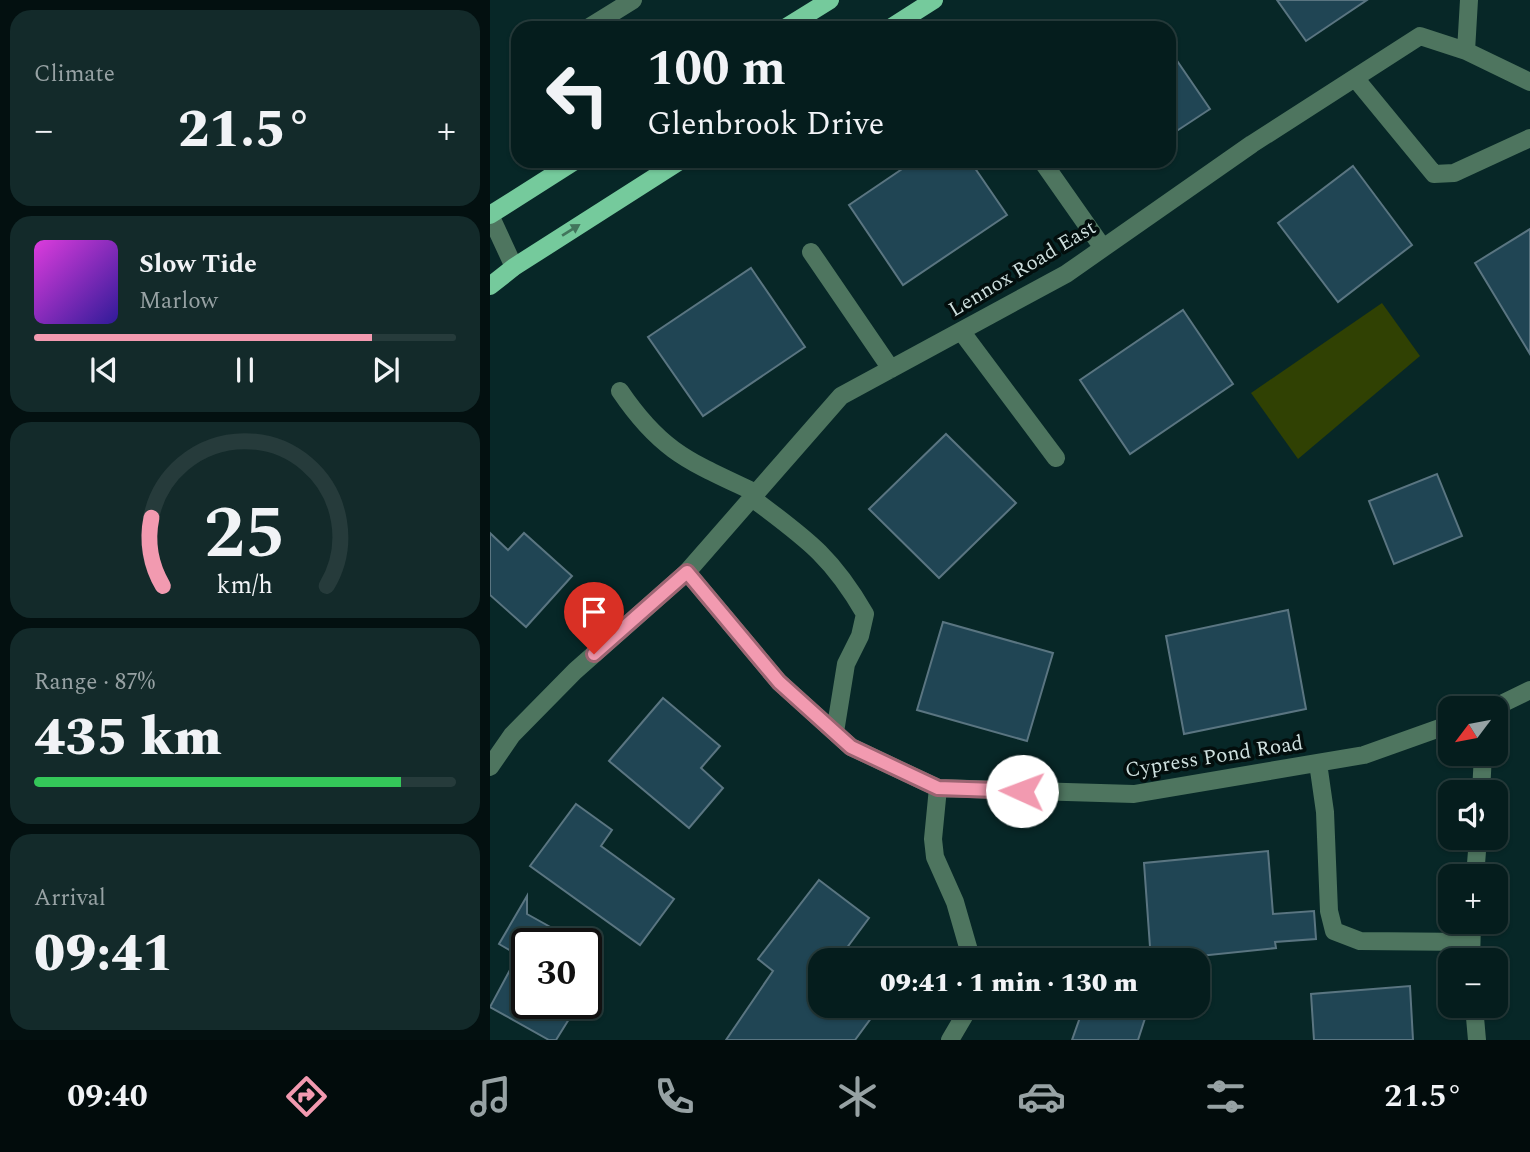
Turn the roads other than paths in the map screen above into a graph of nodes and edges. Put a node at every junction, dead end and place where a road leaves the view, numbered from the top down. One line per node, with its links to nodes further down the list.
1 (634, 0): 5 (street)
2 (830, 0): 6 (main road)
3 (934, 0): 7 (main road)
4 (1469, 0): 8 (street)
5 (600, 21)
6 (796, 21)
7 (901, 21)
8 (1466, 51): 9 (street, Lennox Road East); 10 (street, Lennox Road East)
9 (1355, 78): 11 (street); 16 (street, Lennox Road East)
10 (1530, 82)
11 (1530, 138)
12 (564, 168): 15 (main road)
13 (669, 168): 18 (main road, one-way to 13)
14 (1047, 168): 16 (street)
15 (490, 215): 18 (street)
16 (1103, 248): 20 (street, Lennox Road East)
17 (811, 251): 21 (street)
18 (514, 267): 19 (main road)
19 (490, 286)
20 (961, 331): 21 (street, Lennox Road East); 23 (street)
21 (891, 369): 24 (street, Lennox Road East)
22 (620, 391): 24 (street)
23 (1056, 458)
24 (754, 495): 25 (street, Lennox Road East); 29 (street)
25 (687, 572): 29 (street, Cypress Pond Road); 31 (street, Lennox Road East)
26 (1530, 690): 27 (street)
27 (1508, 701)
28 (1438, 729): 30 (street, Cypress Pond Road)
29 (835, 732): 32 (street, Cypress Pond Road)
30 (1318, 763): 32 (street, Cypress Pond Road); 34 (street)
31 (490, 767)
32 (938, 788): 35 (street)
33 (1471, 934): 34 (street)
34 (1471, 942): 36 (street)
35 (968, 948)
36 (1471, 948)
37 (963, 1018): 39 (street)
38 (1475, 1018): 40 (street)
39 (950, 1040)
40 (1477, 1040)

